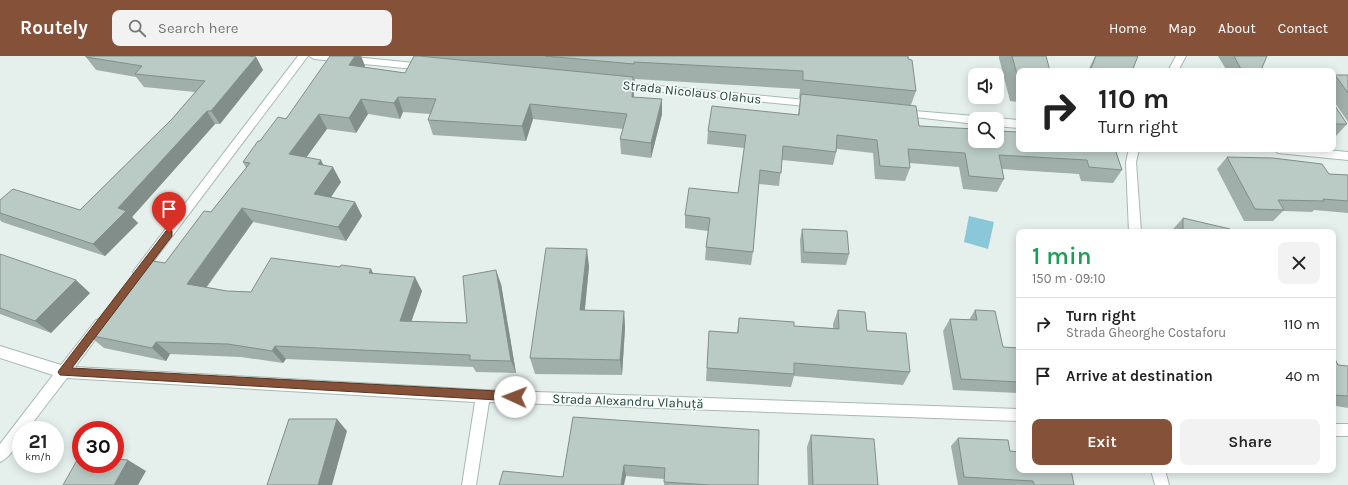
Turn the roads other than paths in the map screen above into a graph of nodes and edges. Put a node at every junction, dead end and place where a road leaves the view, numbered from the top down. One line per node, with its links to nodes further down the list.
1 (303, 56): 16 (street)
2 (314, 56): 4 (street)
3 (1181, 56): 5 (street)
4 (432, 67)
5 (1175, 68)
6 (605, 84): 7 (street, Strada Nicolaus Olahus)
7 (825, 105)
8 (888, 111): 9 (street)
9 (968, 119)
10 (1004, 123): 11 (street)
11 (1016, 124)
12 (1134, 152): 15 (street)
13 (1308, 152): 14 (street)
14 (1348, 156)
15 (1135, 229)
16 (131, 284)
17 (107, 315): 19 (street)
18 (0, 352): 19 (street, Strada Alexandru Vlahuță)
19 (63, 372): 20 (street, Strada Alexandru Vlahuță); 24 (street)
20 (483, 396): 21 (street, Strada Alexandru Vlahuță); 26 (street)
21 (1016, 415)
22 (1336, 430): 23 (street)
23 (1348, 430)
24 (0, 455)
25 (1159, 473): 27 (street)
26 (469, 485)
27 (1162, 485)

